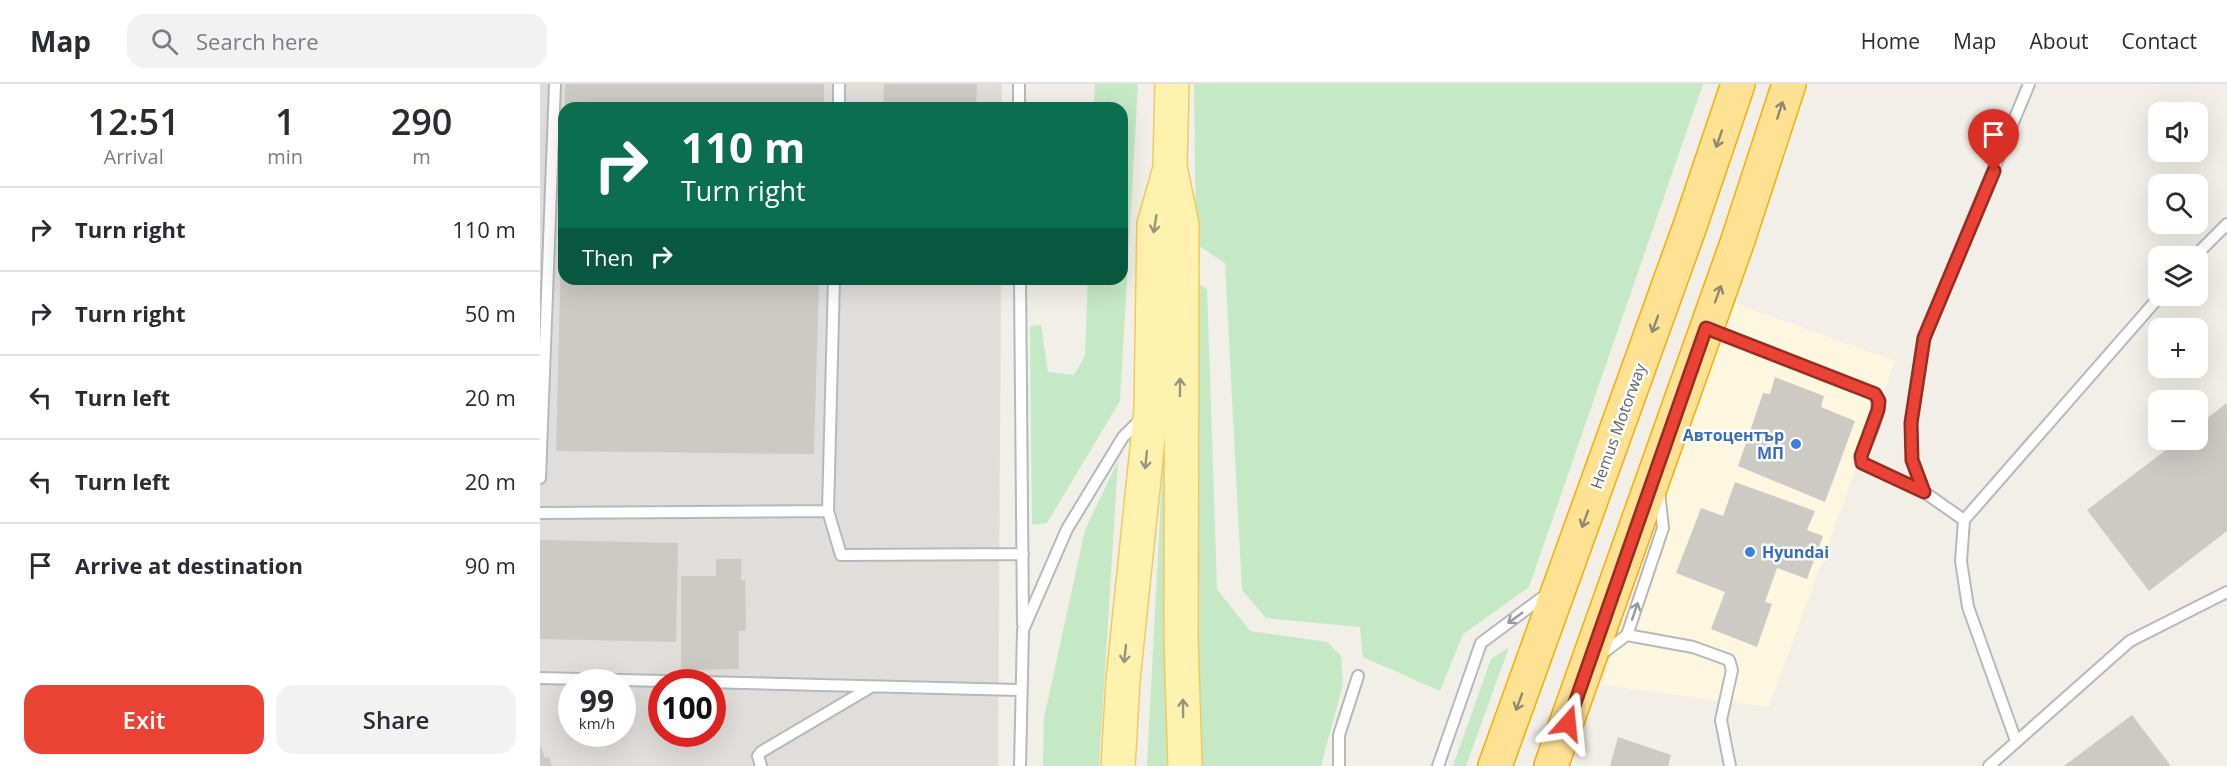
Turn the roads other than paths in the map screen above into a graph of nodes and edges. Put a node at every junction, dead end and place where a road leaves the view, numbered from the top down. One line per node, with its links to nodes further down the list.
1 (555, 84): 19 (lane)
2 (839, 84): 8 (lane)
3 (1019, 84): 9 (lane)
4 (1172, 84): 10 (main road)
5 (1738, 84): 25 (highway, Hemus Motorway, one-way to 25)
6 (1789, 84): 16 (highway, one-way to 6)
7 (2030, 84): 20 (lane)
8 (839, 102)
9 (1019, 102)
10 (1170, 167): 17 (main road, one-way to 17); 38 (main road, one-way to 10)
11 (2227, 224): 12 (lane)
12 (2205, 246)
13 (834, 285): 21 (lane)
14 (1020, 285): 24 (lane)
15 (2151, 306): 23 (lane)
16 (1706, 328): 18 (highway); 20 (lane)
17 (1151, 410): 27 (lane); 37 (main road, one-way to 37)
18 (1662, 448): 28 (lane, one-way to 18); 29 (highway)
19 (540, 478)
20 (1924, 492): 23 (lane)
21 (828, 511): 22 (lane); 24 (lane)
22 (540, 513)
23 (1964, 520): 34 (lane)
24 (1023, 554): 27 (lane)
25 (1562, 583): 40 (lane, one-way to 40); 41 (highway, Hemus Motorway, one-way to 41)
26 (2227, 592): 34 (lane)
27 (1023, 630): 33 (lane)
28 (1627, 635): 29 (lane); 43 (lane)
29 (1585, 670): 42 (highway)
30 (1358, 676): 39 (lane)
31 (540, 678): 32 (lane)
32 (872, 687): 33 (lane); 35 (lane)
33 (1020, 690): 36 (lane)
34 (2016, 741): 44 (lane)
35 (761, 766)
36 (1020, 766)
37 (1118, 766)
38 (1185, 766)
39 (1339, 766)
40 (1438, 766)
41 (1496, 766)
42 (1551, 766)
43 (1730, 766)
44 (1989, 766)

